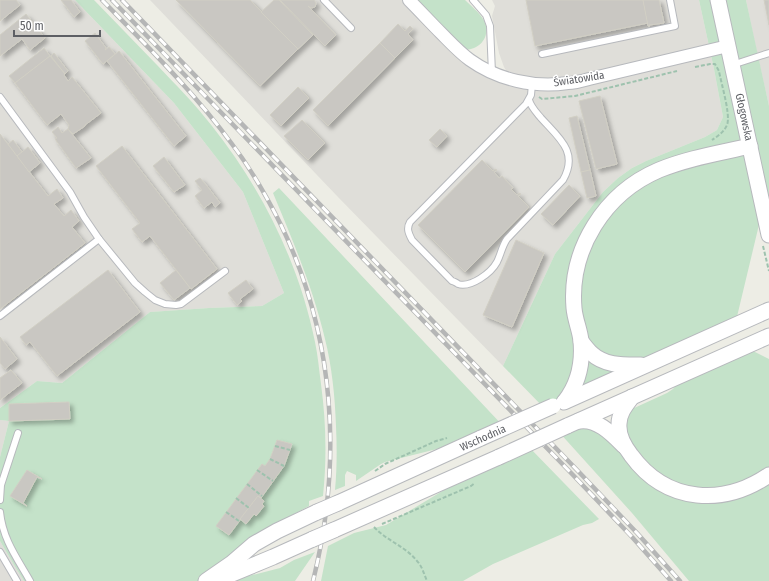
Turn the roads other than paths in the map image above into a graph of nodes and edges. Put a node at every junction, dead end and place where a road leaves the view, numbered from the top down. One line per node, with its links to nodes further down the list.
1 (324, 0): 6 (lane)
2 (409, 0): 11 (street, Światowida)
3 (473, 0): 11 (lane)
4 (670, 0): 8 (lane)
5 (718, 0): 7 (street, Głogowska)
6 (351, 28)
7 (728, 46): 10 (street, Głogowska); 12 (street, Światowida)
8 (542, 54)
9 (769, 54): 10 (lane)
10 (732, 65): 15 (street, Głogowska)
11 (492, 73): 12 (street, Światowida)
12 (532, 84): 14 (lane)
13 (0, 97): 17 (lane)
14 (529, 100): 14 (lane)
15 (750, 146): 16 (street, Głogowska); 22 (street)
16 (769, 235)
17 (99, 239): 18 (lane); 20 (lane)
18 (225, 271)
19 (769, 310): 23 (street, Wschodnia)
20 (0, 316)
21 (769, 336): 24 (street)
22 (581, 341): 23 (street); 25 (street)
23 (648, 364): 25 (street, Wschodnia)
24 (632, 397): 26 (street); 28 (street)
25 (559, 404): 37 (street, Wschodnia, bridge)
26 (572, 424): 28 (street); 38 (street, bridge)
27 (18, 433): 32 (lane)
28 (625, 446): 31 (street)
29 (769, 474): 31 (street)
30 (769, 484): 31 (street)
31 (751, 486)
32 (0, 500)
33 (0, 512): 36 (lane)
34 (0, 552): 35 (lane)
35 (17, 581)
36 (30, 581)
37 (206, 581)
38 (215, 581)

